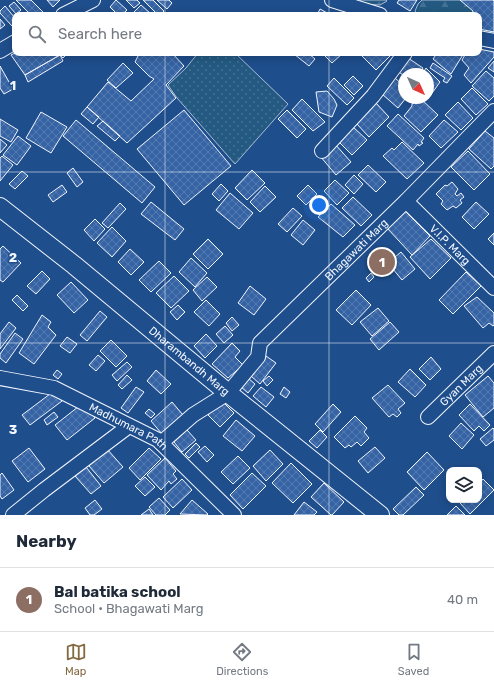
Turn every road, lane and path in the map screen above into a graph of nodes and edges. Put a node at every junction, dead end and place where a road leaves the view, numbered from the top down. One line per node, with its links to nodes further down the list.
1 (93, 0): 3 (street)
2 (332, 0): 4 (street)
3 (69, 12)
4 (370, 12)
5 (482, 39): 6 (street)
6 (494, 41)
7 (12, 44): 8 (street)
8 (0, 51)
9 (403, 56): 11 (street)
10 (494, 111): 12 (street, Bhagawati Marg)
11 (322, 151)
12 (406, 201): 14 (street, V.I.P. Marg); 17 (street, Bhagawati Marg)
13 (0, 207): 17 (main road, Dharambandh Marg)
14 (494, 288)
15 (494, 353): 18 (street, Gyan Marg)
16 (0, 378): 19 (street, Madhumara Path)
17 (228, 393): 20 (street, Bhagawati Marg); 23 (main road, Dharambandh Marg)
18 (428, 417)
19 (129, 426): 20 (street, Madhumara Path); 21 (street)
20 (161, 443): 22 (street, Madhumara Path)
21 (13, 515)
22 (234, 515)
23 (380, 515)

